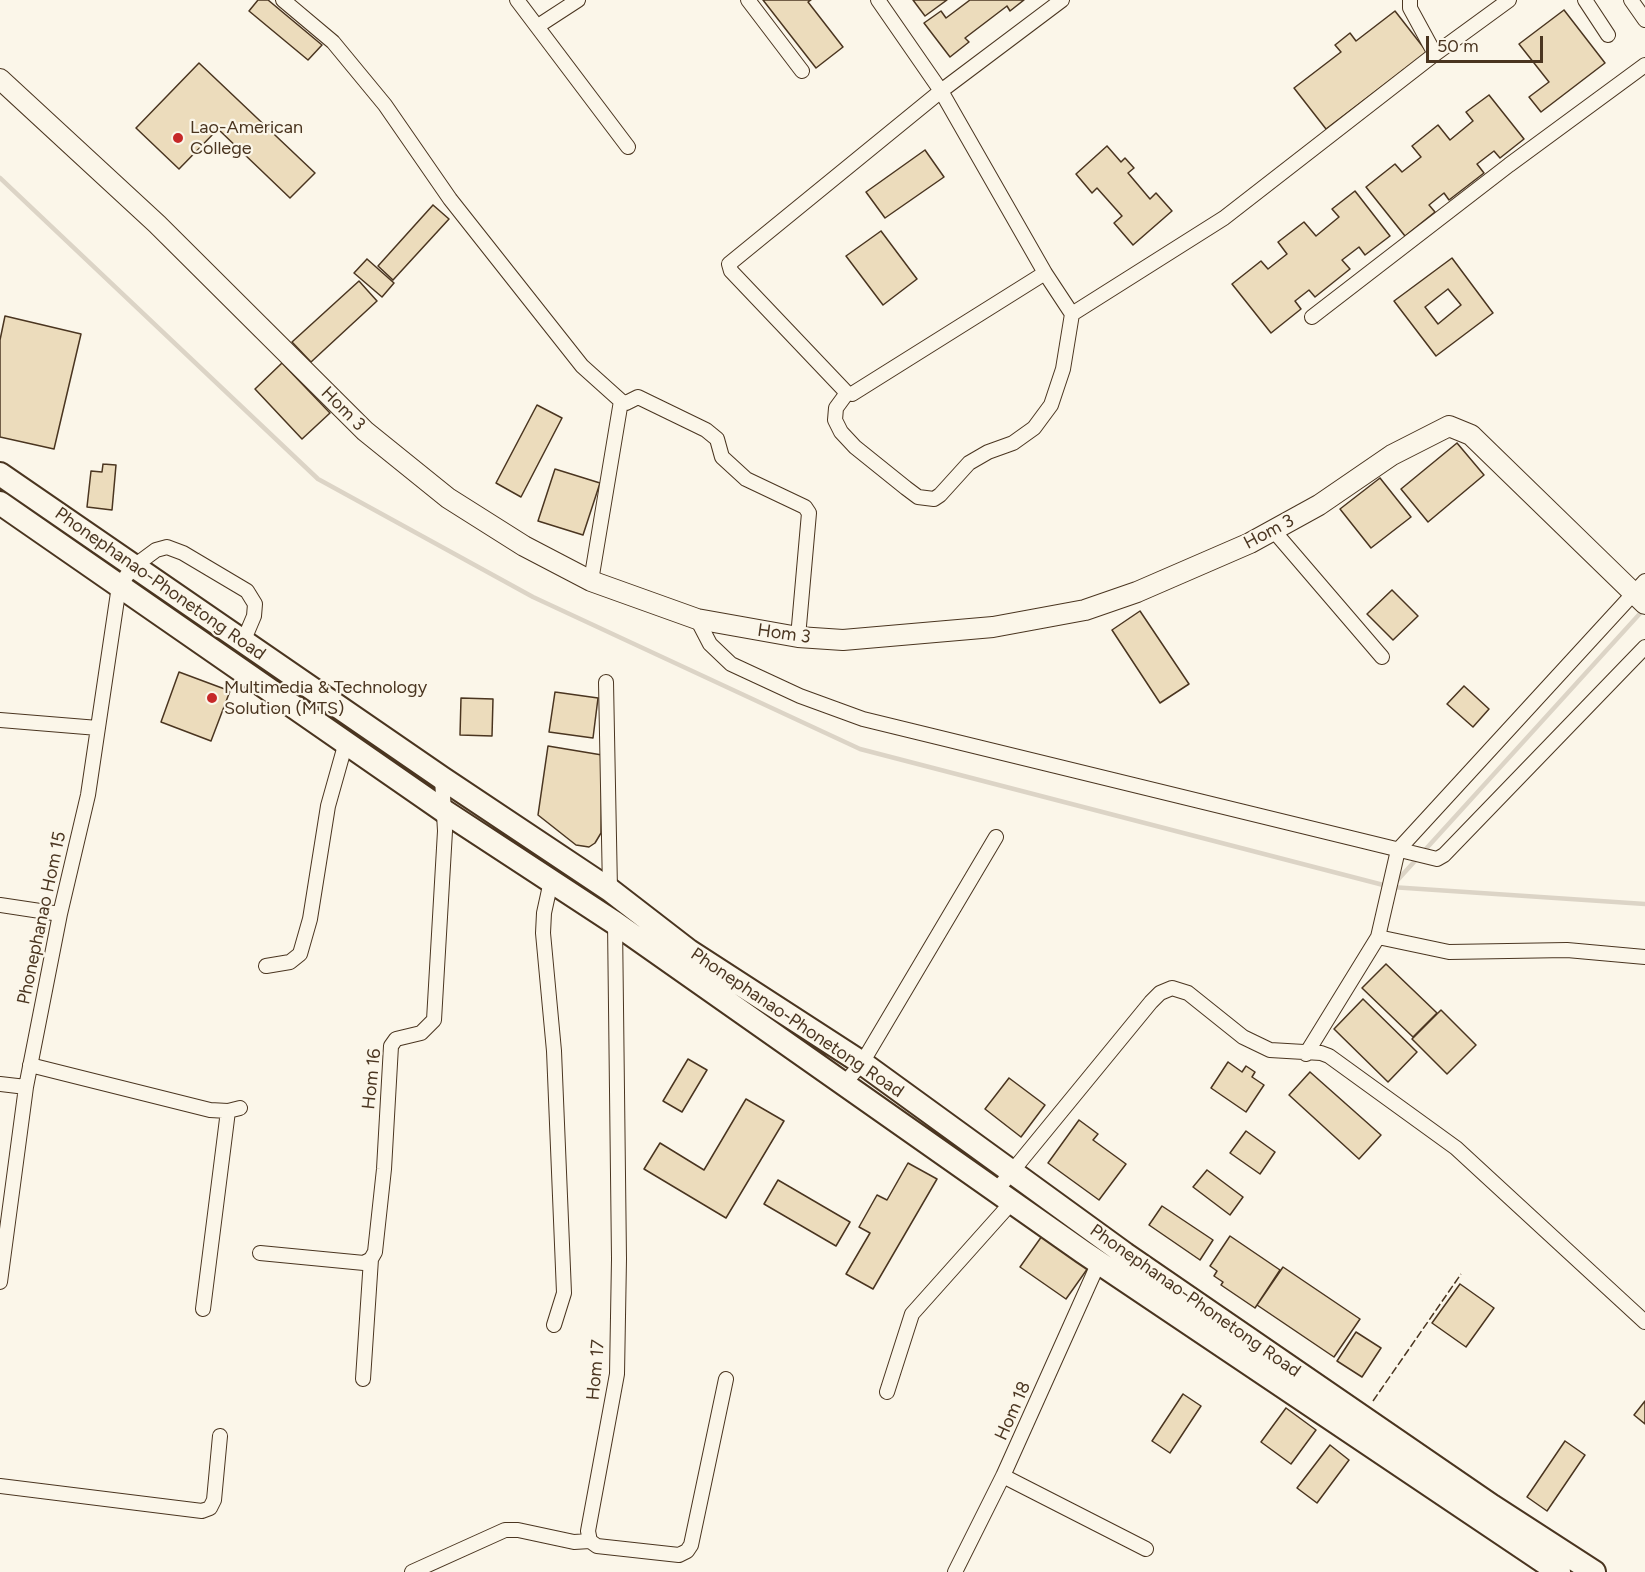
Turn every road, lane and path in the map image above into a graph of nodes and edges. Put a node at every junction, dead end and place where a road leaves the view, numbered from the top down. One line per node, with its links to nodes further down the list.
1 (283, 0): 24 (street)
2 (518, 0): 12 (street)
3 (578, 0): 12 (street)
4 (748, 0): 16 (street)
5 (878, 0): 18 (street)
6 (1062, 0): 18 (street)
7 (1410, 0): 14 (street)
8 (1509, 0): 14 (street)
9 (1585, 0): 13 (street)
10 (1631, 0): 11 (street)
11 (1645, 21)
12 (538, 26): 19 (street)
13 (1608, 36)
14 (1435, 54): 21 (street)
15 (1645, 65): 22 (street)
16 (802, 71)
17 (0, 80): 29 (street, Hom 3)
18 (940, 92): 20 (street); 23 (street)
19 (628, 147)
20 (1045, 273): 21 (street); 23 (street)
21 (1072, 314): 23 (street)
22 (1311, 317)
23 (847, 393)
24 (621, 401): 29 (street); 33 (street)
25 (0, 474): 28 (main road, Phonephanao-Phonetong Road)
26 (0, 503): 30 (main road, Phonephanao-Phonetong Road)
27 (1273, 530): 31 (street, Hom 3); 33 (street, Hom 3); 36 (street)
28 (133, 567): 30 (street, Phonephanao Hom 15); 34 (main road, Phonephanao-Phonetong Road); 34 (street, Phonephanao Hom 15)
29 (591, 581): 32 (street, Hom 3)
30 (119, 586): 39 (street, Phonephanao Hom 15); 40 (main road, Phonephanao-Phonetong Road)
31 (1640, 594): 44 (street)
32 (697, 619): 33 (street, Hom 3); 44 (street)
33 (798, 638)
34 (243, 642): 41 (main road, Phonephanao-Phonetong Road)
35 (1645, 647): 44 (street)
36 (1382, 657)
37 (606, 682): 46 (street)
38 (0, 720): 39 (street)
39 (98, 728): 48 (street, Phonephanao Hom 15)
40 (346, 742): 42 (main road, Phonephanao-Phonetong Road); 53 (street)
41 (442, 778): 42 (street, Hom 16); 46 (main road, Phonephanao-Phonetong Road)
42 (444, 811): 45 (main road, Phonephanao-Phonetong Road); 64 (street, Hom 16)
43 (996, 837): 55 (street)
44 (1401, 855): 50 (street)
45 (551, 881): 49 (main road, Phonephanao-Phonetong Road); 69 (street)
46 (610, 891): 52 (main road, Phonephanao-Phonetong Road)
47 (0, 905): 48 (street)
48 (60, 914): 56 (street, Phonephanao Hom 15)
49 (615, 923): 52 (main road, Phonephanao-Phonetong Road); 76 (street, Hom 17)
50 (1378, 933): 51 (street); 54 (street)
51 (1645, 957)
52 (683, 959): 55 (main road, Phonephanao-Phonetong Road); 58 (main road, Phonephanao-Phonetong Road)
53 (266, 966)
54 (1306, 1054): 60 (street); 68 (street)
55 (862, 1063): 58 (street); 60 (main road, Phonephanao-Phonetong Road)
56 (30, 1065): 59 (street, Phonephanao Hom 15); 67 (street)
57 (0, 1084): 59 (street)
58 (844, 1084): 61 (main road, Phonephanao-Phonetong Road)
59 (26, 1087): 63 (street, Phonephanao Hom 15)
60 (1010, 1173): 61 (street); 81 (main road, Phonephanao-Phonetong Road)
61 (1004, 1196): 65 (main road, Phonephanao-Phonetong Road); 72 (street)
62 (260, 1253): 64 (street)
63 (2, 1255): 66 (street, Phonephanao Hom 15)
64 (371, 1259): 70 (street)
65 (1099, 1262): 74 (street, Hom 18); 80 (main road, Phonephanao-Phonetong Road)
66 (0, 1282)
67 (203, 1309)
68 (1645, 1322)
69 (554, 1325)
70 (363, 1379)
71 (726, 1379): 76 (street)
72 (887, 1392)
73 (220, 1436): 75 (street)
74 (1003, 1476): 77 (street); 79 (street, Hom 18)
75 (0, 1486)
76 (590, 1541): 78 (street)
77 (1146, 1550)
78 (412, 1572)
79 (955, 1572)
80 (1559, 1572)
81 (1594, 1572)

